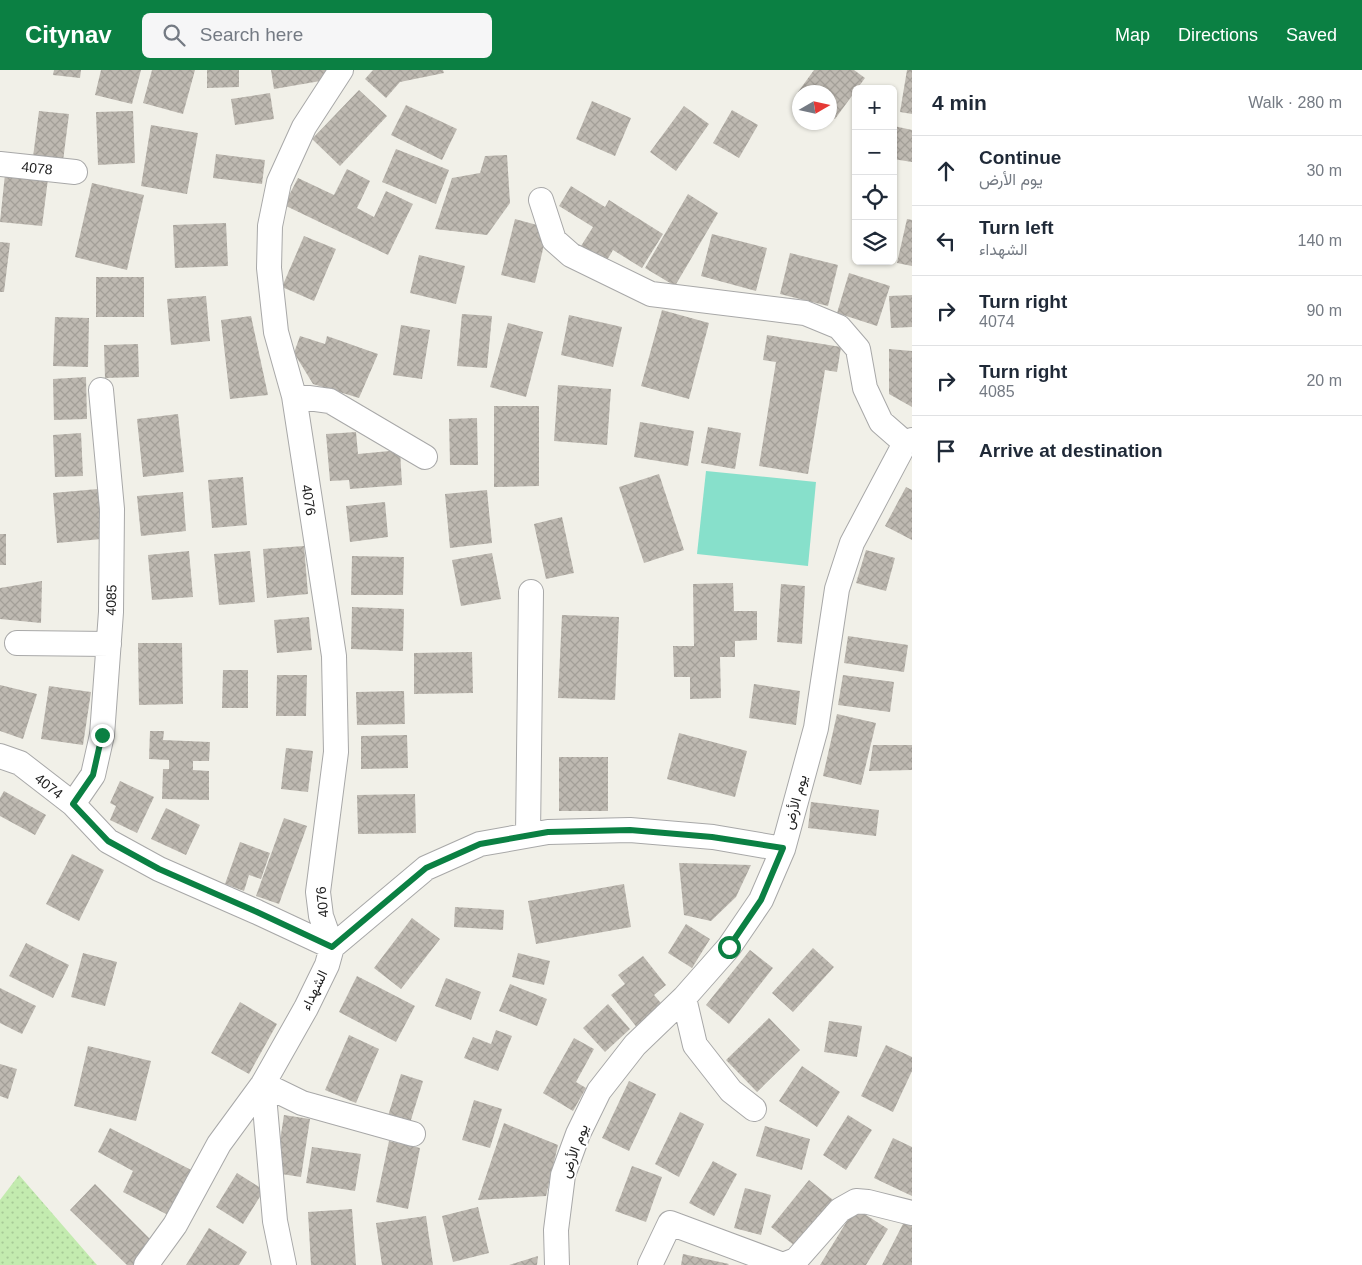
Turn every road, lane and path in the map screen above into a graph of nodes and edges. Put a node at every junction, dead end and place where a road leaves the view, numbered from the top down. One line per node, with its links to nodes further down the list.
1 (342, 70): 6 (street, 4076)
2 (0, 164): 3 (street, 4078)
3 (75, 172)
4 (541, 200): 7 (street)
5 (100, 390): 11 (street, 4085)
6 (294, 396): 8 (street); 16 (street, 4076)
7 (908, 442): 15 (street, يوم الأرض)
8 (424, 456)
9 (531, 592): 14 (street)
10 (17, 643): 11 (street)
11 (109, 644): 13 (street, 4085)
12 (0, 756): 13 (street, 4074)
13 (73, 804): 16 (street, 4074)
14 (528, 835): 15 (street); 16 (street)
15 (783, 848): 17 (street, يوم الأرض)
16 (332, 947): 18 (street, الشهداء)
17 (684, 998): 19 (street); 24 (street, يوم الأرض)
18 (263, 1084): 20 (street); 22 (street, الشهداء); 23 (street)
19 (754, 1109)
20 (413, 1134)
21 (912, 1213): 25 (street)
22 (146, 1265)
23 (284, 1265)
24 (557, 1265)
25 (650, 1265)

